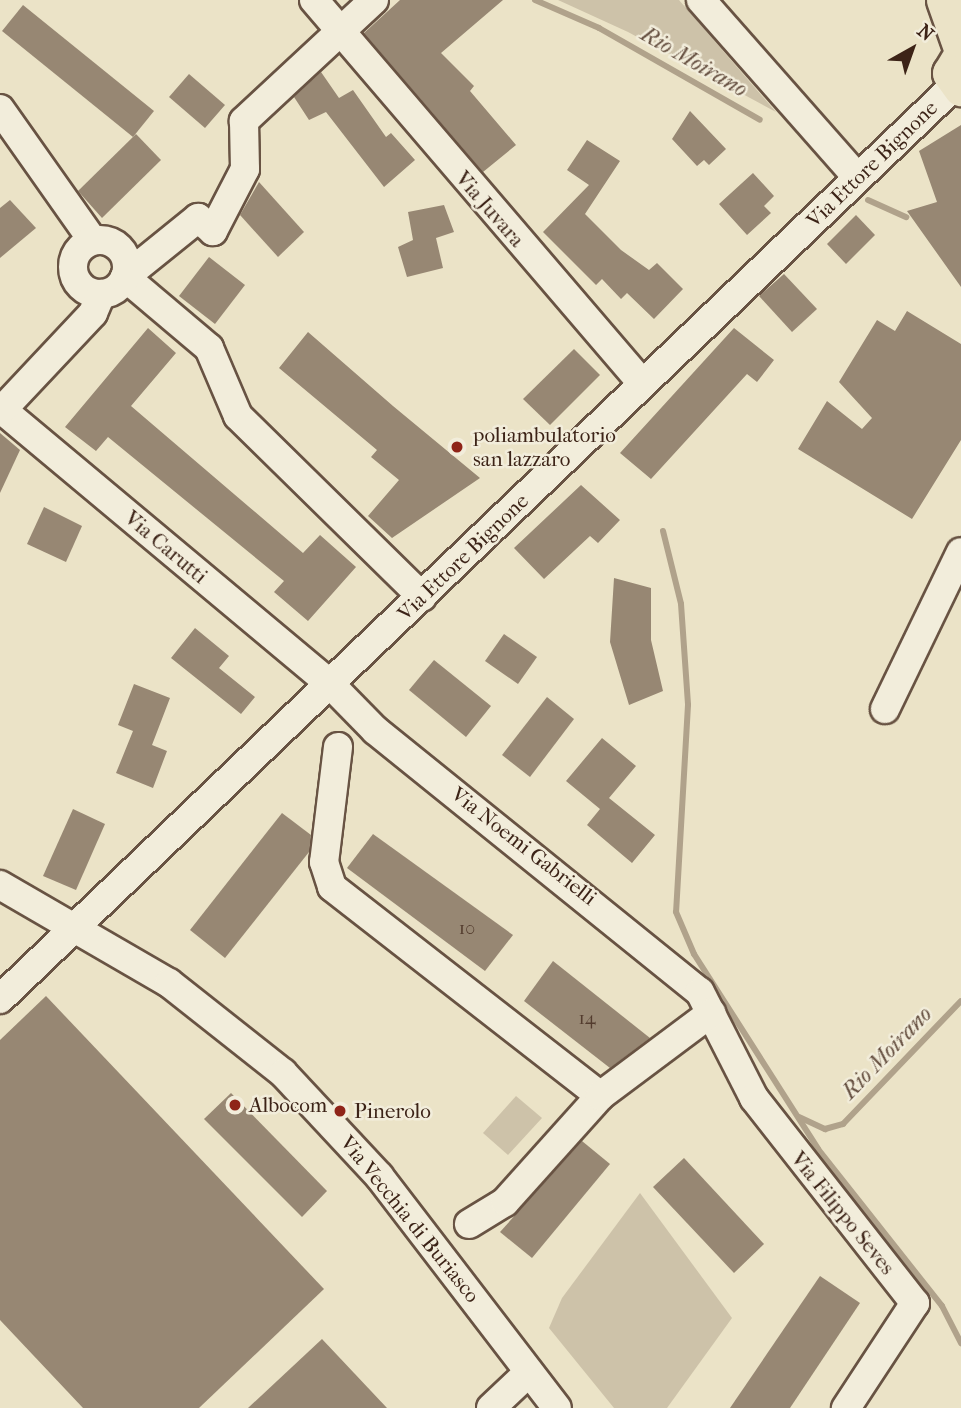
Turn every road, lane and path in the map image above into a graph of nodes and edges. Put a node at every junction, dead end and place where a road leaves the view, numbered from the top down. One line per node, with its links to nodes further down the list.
1 (314, 0): 5 (street, Via Juvara)
2 (374, 0): 5 (street)
3 (701, 0): 9 (street)
4 (944, 0): 6 (main road)
5 (339, 36): 11 (street); 13 (street, Via Juvara)
6 (961, 48)
7 (959, 76): 9 (street, Via Ettore Bignone)
8 (0, 109): 10 (street)
9 (858, 178): 13 (street, Via Ettore Bignone)
10 (93, 241): 11 (street); 12 (street)
11 (125, 276): 12 (street); 16 (street)
12 (101, 294): 14 (street)
13 (642, 383): 16 (street, Via Ettore Bignone)
14 (1, 409): 17 (street, Via Carutti)
15 (961, 552): 18 (street)
16 (422, 597): 17 (street, Via Ettore Bignone)
17 (331, 685): 21 (street, Via Ettore Bignone); 23 (street, Via Noemi Gabrielli)
18 (884, 709)
19 (338, 747): 24 (street)
20 (0, 885): 21 (street, Via Vecchia di Buriasco)
21 (75, 928): 22 (street, Via Ettore Bignone); 26 (street, Via Vecchia di Buriasco)
22 (0, 999)
23 (711, 1013): 24 (street); 29 (street, Via Filippo Seves)
24 (600, 1096): 25 (street)
25 (469, 1224)
26 (528, 1373): 27 (street); 28 (street, Via Vecchia di Buriasco)
27 (491, 1408)
28 (557, 1408)
29 (846, 1408)

